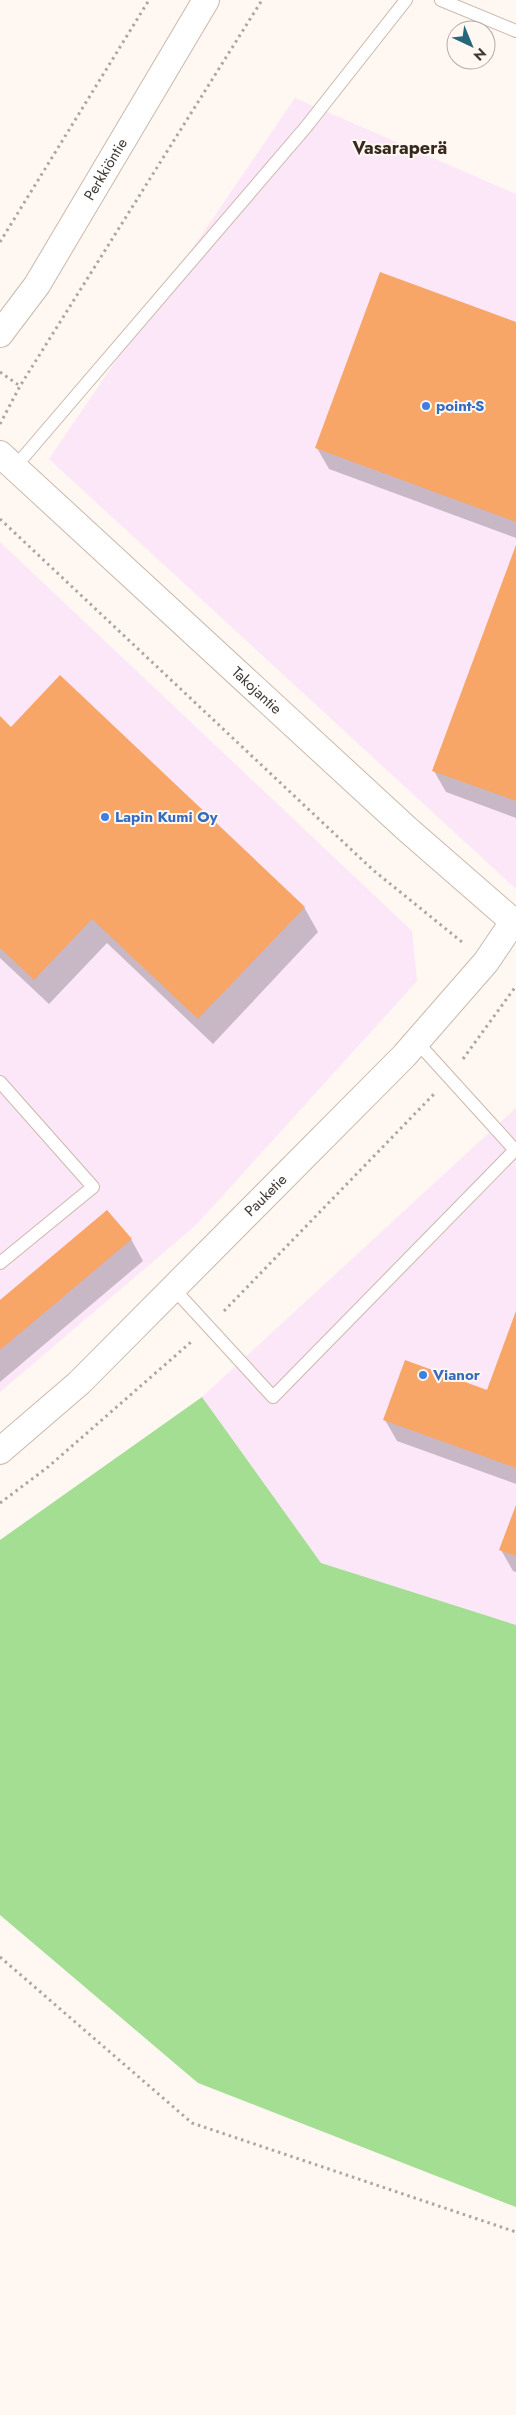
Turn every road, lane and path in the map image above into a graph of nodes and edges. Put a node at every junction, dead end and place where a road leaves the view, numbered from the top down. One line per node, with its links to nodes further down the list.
1 (149, 0): 7 (path)
2 (206, 0): 8 (street, Perkkiöntie)
3 (262, 0): 10 (path)
4 (406, 0): 12 (lane)
5 (441, 0): 6 (lane)
6 (516, 31)
7 (0, 242)
8 (0, 334)
9 (0, 372): 10 (path)
10 (20, 386): 11 (path)
11 (0, 425)
12 (7, 461): 14 (street, Takojantie)
13 (0, 519): 15 (path)
14 (514, 923): 15 (street, Pauketie)
15 (486, 962): 17 (street, Pauketie)
16 (516, 986): 18 (path)
17 (416, 1042): 18 (lane); 21 (street, Pauketie)
18 (449, 1078): 22 (path); 22 (lane)
19 (0, 1082): 20 (lane)
20 (0, 1263)
21 (173, 1288): 22 (lane); 23 (street, Pauketie)
22 (209, 1327): 24 (path)
23 (0, 1451)
24 (0, 1503)
25 (0, 1957): 26 (path)
26 (516, 2232)

